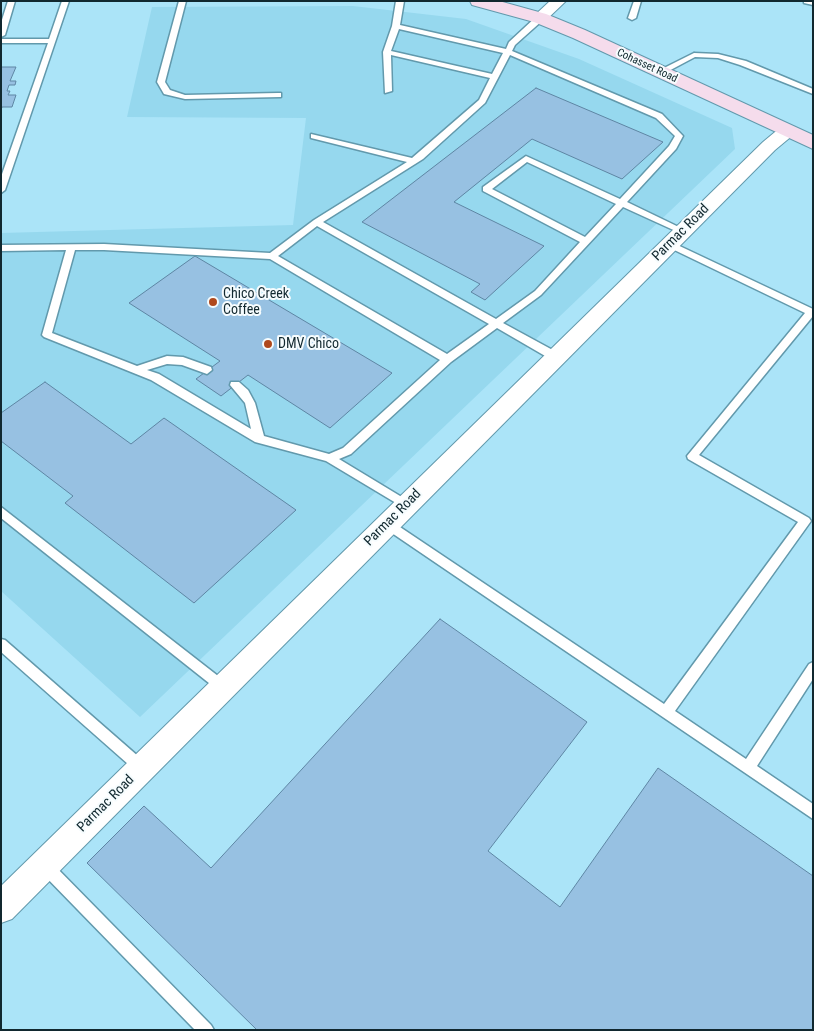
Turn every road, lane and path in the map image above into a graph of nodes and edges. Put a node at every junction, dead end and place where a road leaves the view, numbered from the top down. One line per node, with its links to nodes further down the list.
1 (12, 1): 12 (lane)
2 (66, 1): 16 (lane)
3 (183, 1): 23 (lane)
4 (400, 1): 13 (lane)
5 (478, 1): 10 (main road, Cohasset Road)
6 (559, 1): 10 (street)
7 (638, 1): 11 (lane)
8 (807, 1): 9 (lane)
9 (813, 4)
10 (540, 18): 18 (lane); 19 (main road, Cohasset Road)
11 (632, 18)
12 (4, 21): 14 (lane)
13 (396, 26): 17 (lane); 18 (lane)
14 (1, 35)
15 (1, 41): 16 (lane)
16 (52, 41): 28 (lane)
17 (387, 52): 20 (lane); 21 (lane)
18 (508, 52): 20 (lane); 29 (lane)
19 (660, 72): 22 (lane); 24 (main road, Cohasset Road)
20 (494, 77): 27 (lane)
21 (388, 91)
22 (813, 92)
23 (278, 95)
24 (787, 131): 26 (main road, Cohasset Road); 31 (street, Parmac Road)
25 (314, 136): 27 (lane)
26 (813, 143)
27 (414, 161): 30 (lane)
28 (1, 190)
29 (622, 203): 31 (lane); 32 (lane); 32 (lane)
30 (317, 222): 35 (lane); 37 (lane)
31 (676, 238): 36 (lane); 38 (street, Parmac Road)
32 (586, 241): 37 (lane)
33 (1, 248): 34 (lane)
34 (71, 248): 35 (lane); 40 (lane)
35 (272, 256): 39 (lane)
36 (812, 313): 47 (lane)
37 (497, 323): 38 (lane); 39 (lane)
38 (556, 357): 45 (street, Parmac Road)
39 (447, 360): 44 (lane)
40 (136, 370): 41 (lane); 43 (lane)
41 (207, 370)
42 (235, 385): 43 (lane)
43 (259, 439): 44 (lane)
44 (329, 458): 45 (lane)
45 (406, 505): 48 (street, Parmac Road)
46 (1, 511): 51 (lane)
47 (809, 521): 52 (lane)
48 (387, 524): 51 (street, Parmac Road); 52 (lane)
49 (1, 644): 53 (lane)
50 (813, 668): 54 (lane)
51 (223, 687): 53 (street, Parmac Road)
52 (666, 712): 54 (lane)
53 (142, 768): 56 (street, Parmac Road)
54 (748, 768): 55 (lane)
55 (813, 812)
56 (44, 865): 57 (street, Parmac Road); 58 (lane)
57 (1, 908)
58 (206, 1030)

